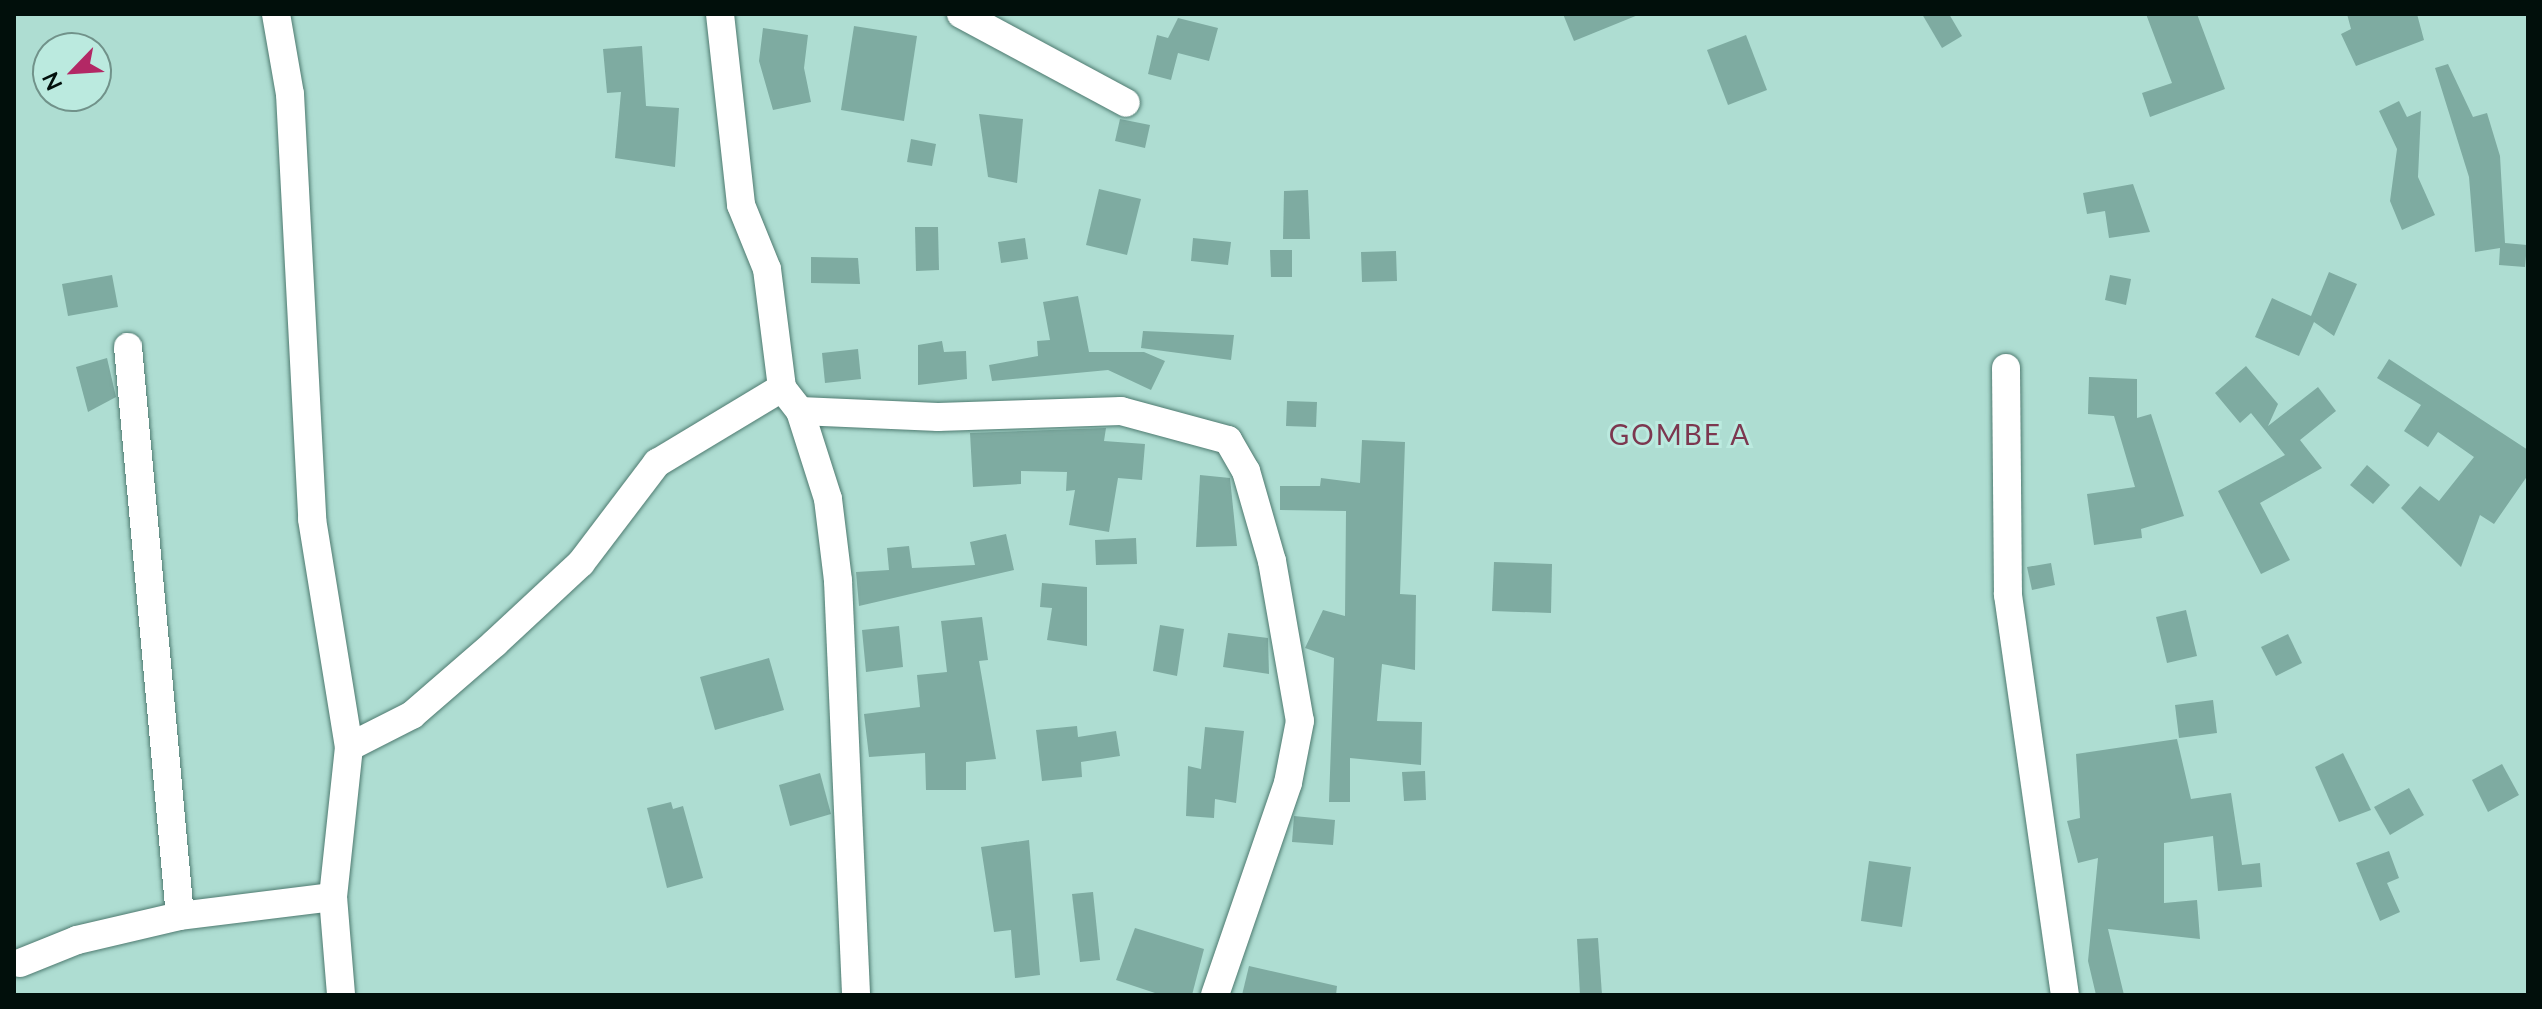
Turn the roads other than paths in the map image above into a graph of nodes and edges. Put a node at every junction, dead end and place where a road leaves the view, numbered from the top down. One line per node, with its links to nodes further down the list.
1 (276, 14): 9 (street)
2 (720, 14): 7 (street)
3 (961, 14): 4 (street)
4 (1126, 103)
5 (128, 347): 11 (street)
6 (2006, 368): 16 (street)
7 (782, 388): 8 (street); 9 (street)
8 (800, 411): 14 (street); 15 (street)
9 (349, 747): 10 (street)
10 (333, 897): 11 (street); 13 (street)
11 (180, 916): 12 (street)
12 (20, 963)
13 (341, 995)
14 (856, 995)
15 (1215, 995)
16 (2065, 995)

